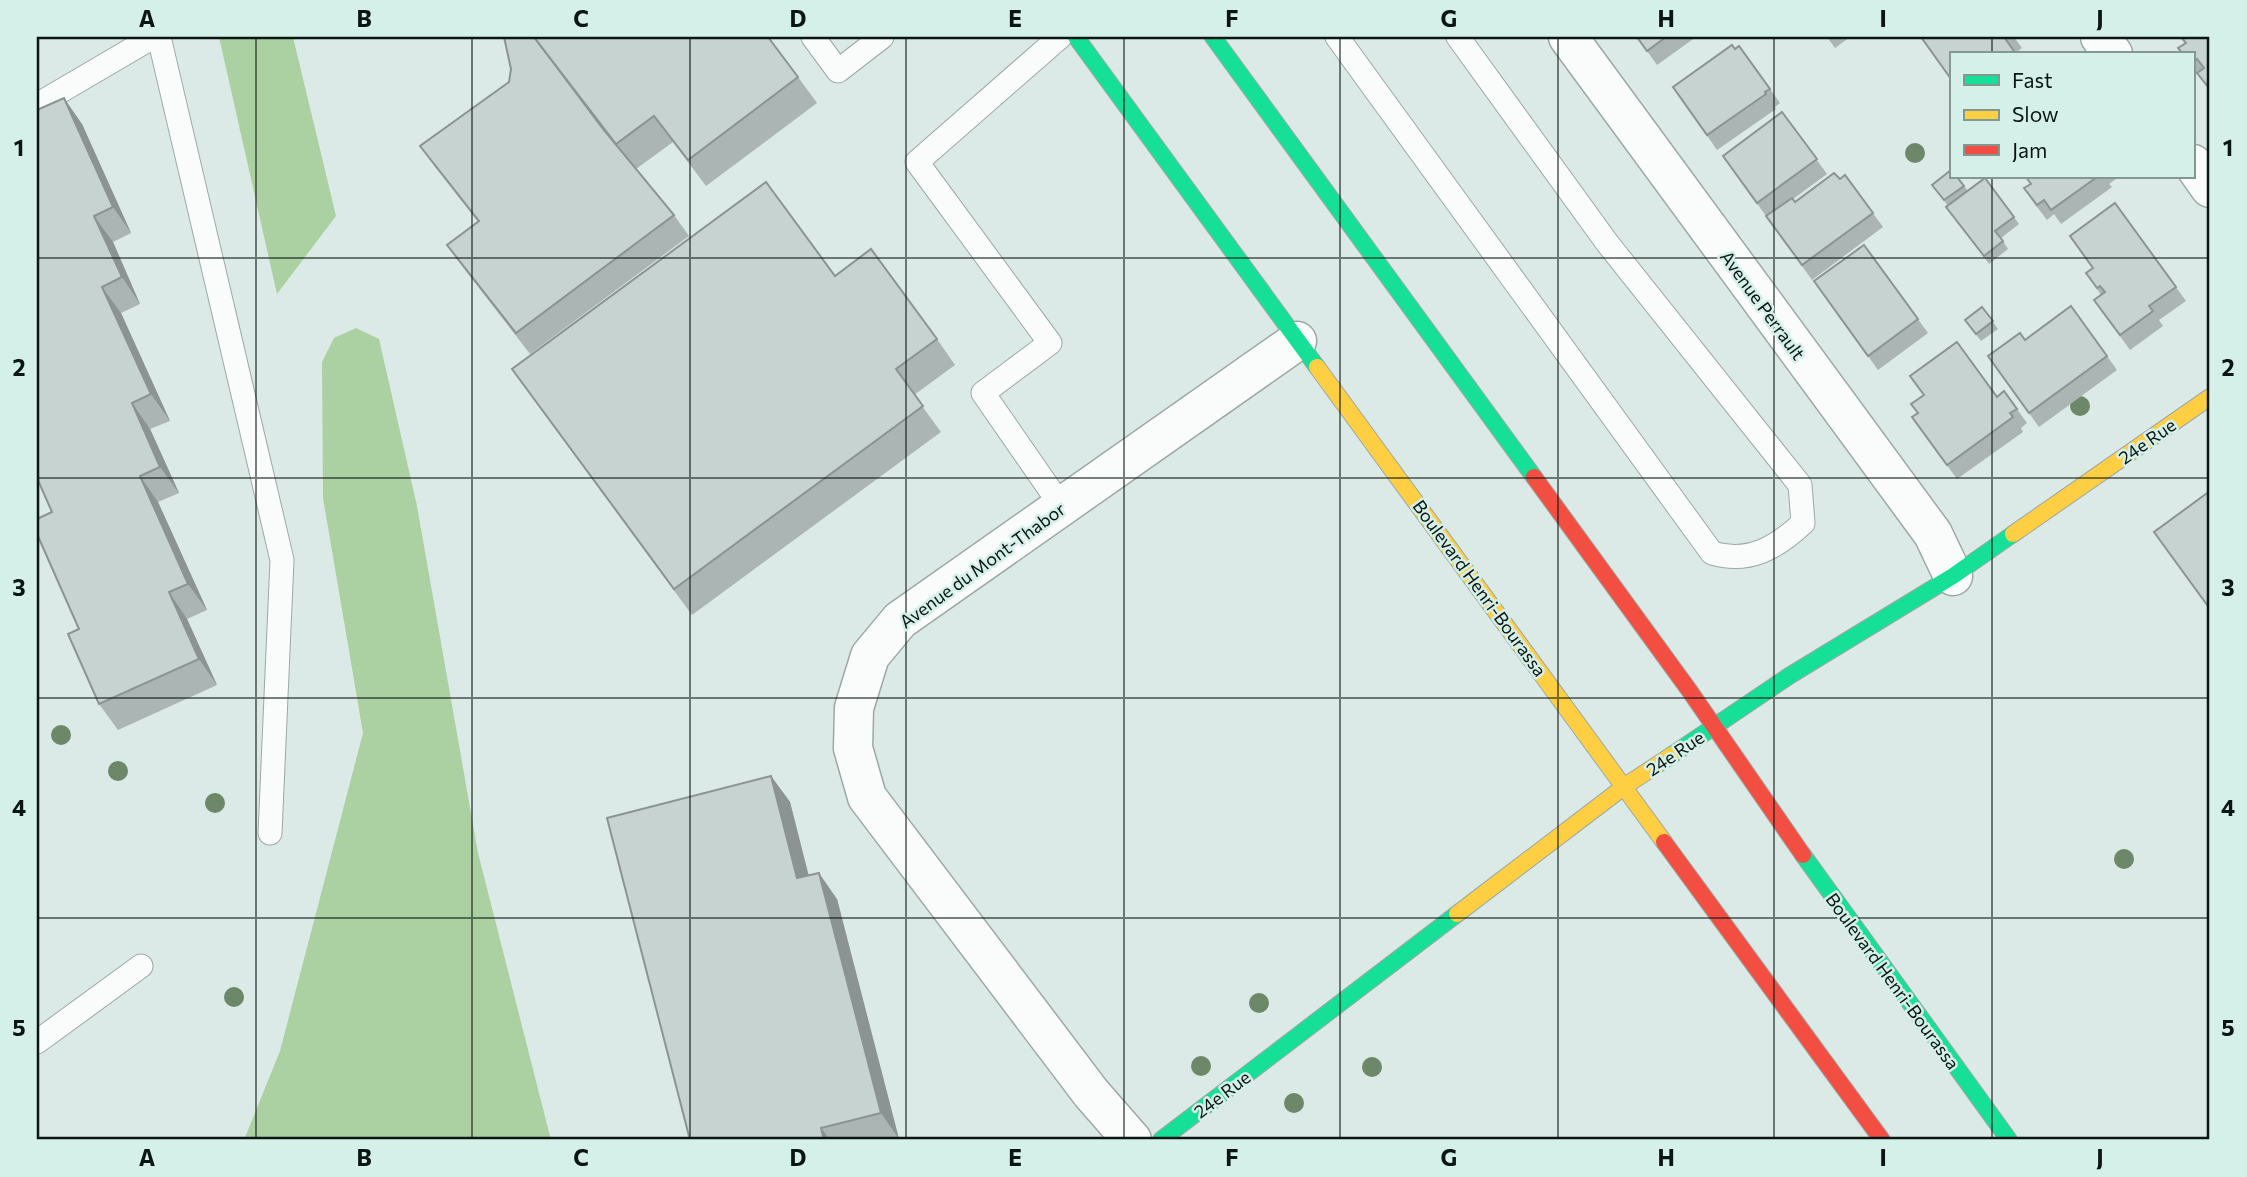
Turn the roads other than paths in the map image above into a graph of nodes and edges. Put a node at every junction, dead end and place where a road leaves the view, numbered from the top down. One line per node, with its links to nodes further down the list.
1 (153, 37): 13 (lane)
2 (159, 37): 22 (lane)
3 (813, 37): 4 (lane)
4 (882, 37)
5 (1060, 37): 18 (lane)
6 (1076, 37): 16 (main road, Boulevard Henri-Bourassa)
7 (1213, 37): 20 (main road, Boulevard Henri-Bourassa)
8 (1337, 37): 9 (lane)
9 (1458, 37)
10 (1568, 37): 19 (street, Avenue Perrault)
11 (2100, 37): 12 (street)
12 (2111, 52)
13 (37, 105)
14 (2194, 165): 15 (street)
15 (2210, 188)
16 (1297, 341): 18 (street, Avenue du Mont-Thabor); 21 (main road, Boulevard Henri-Bourassa)
17 (2210, 397): 19 (main road, 24e Rue)
18 (1062, 507): 25 (street, Avenue du Mont-Thabor)
19 (1953, 576): 20 (main road, 24e Rue)
20 (1714, 727): 21 (main road, 24e Rue); 28 (main road, Boulevard Henri-Bourassa)
21 (1625, 786): 26 (main road, 24e Rue); 27 (main road, Boulevard Henri-Bourassa)
22 (270, 833)
23 (141, 966): 24 (lane)
24 (37, 1042)
25 (1132, 1140)
26 (1161, 1140)
27 (1882, 1140)
28 (2010, 1140)

